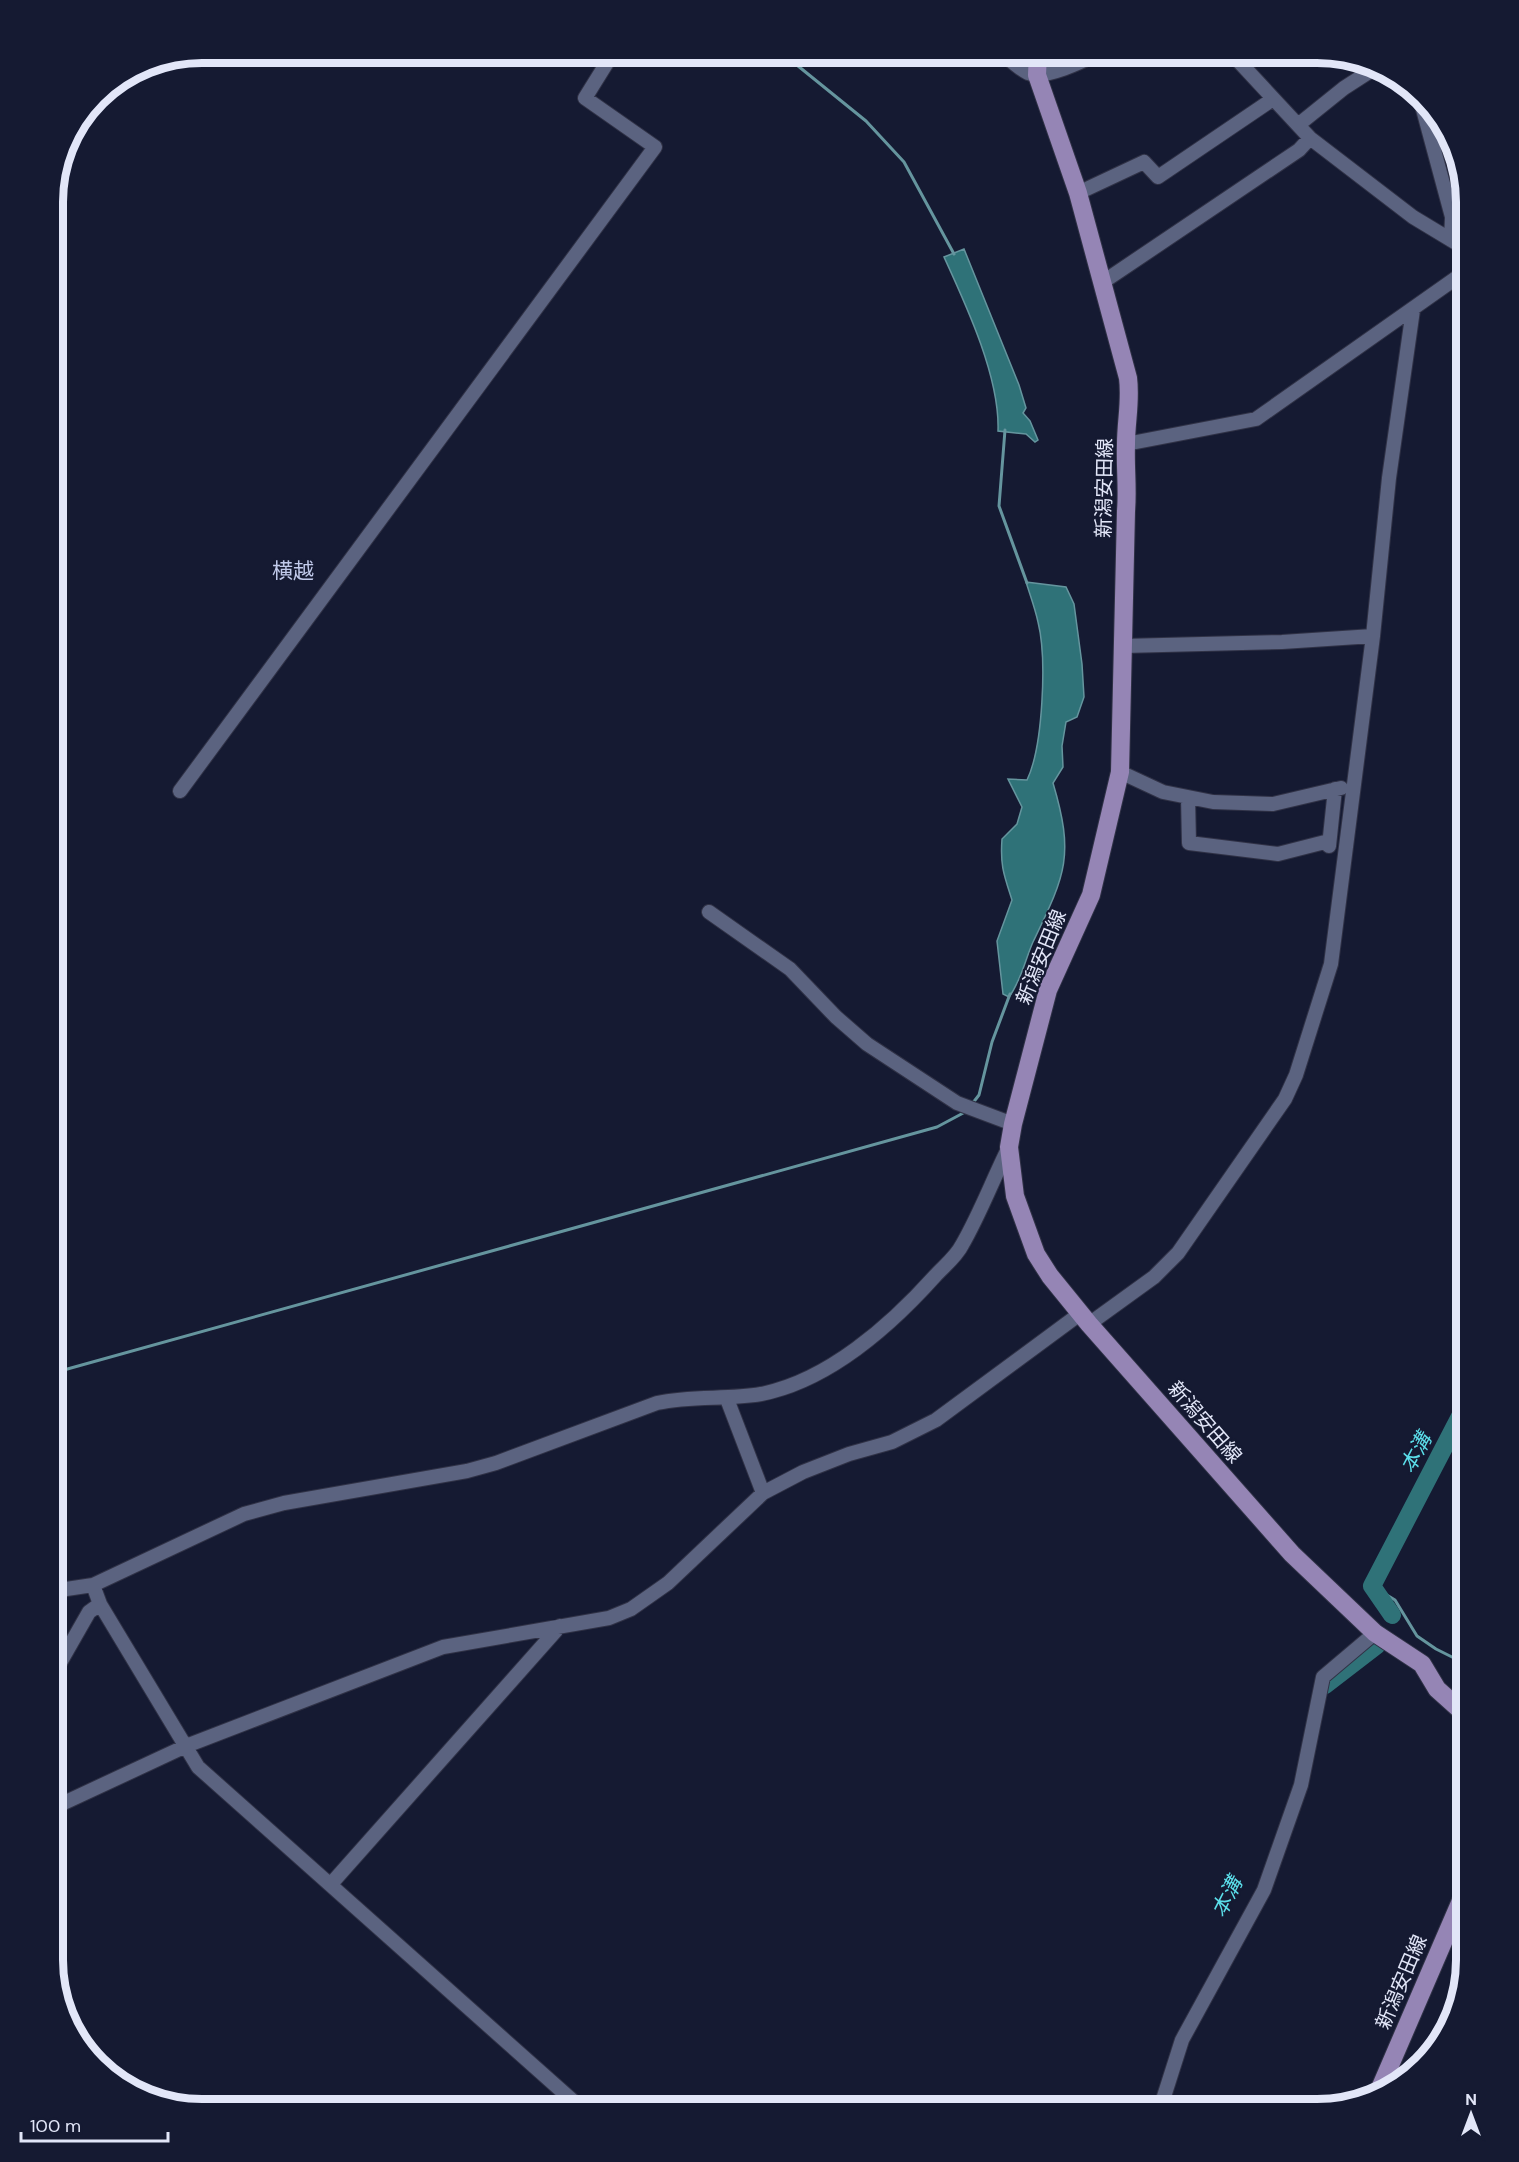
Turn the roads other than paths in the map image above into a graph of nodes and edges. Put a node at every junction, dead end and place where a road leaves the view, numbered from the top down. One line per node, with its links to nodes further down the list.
1 (607, 63): 24 (street)
2 (1014, 63): 7 (street)
3 (1038, 63): 7 (main road, 新潟安田線)
4 (1078, 63): 7 (street)
5 (1240, 63): 8 (street)
6 (1367, 73): 10 (street)
7 (1037, 75): 12 (main road, 新潟安田線)
8 (1273, 99): 10 (street); 12 (street)
9 (1424, 114): 13 (street)
10 (1298, 125): 11 (street)
11 (1310, 138): 13 (street); 16 (street)
12 (1078, 194): 16 (main road, 新潟安田線)
13 (1451, 240): 14 (street)
14 (1456, 243)
15 (1456, 279): 17 (street)
16 (1103, 282): 18 (main road, 新潟安田線)
17 (1413, 310): 18 (street); 19 (street)
18 (1126, 444): 20 (main road, 新潟安田線)
19 (1373, 636): 20 (street); 22 (street)
20 (1123, 646): 21 (main road, 新潟安田線)
21 (1120, 772): 25 (street); 27 (main road, 新潟安田線)
22 (1353, 785): 23 (street); 29 (street)
23 (1335, 789): 25 (street); 25 (street)
24 (180, 791)
25 (1188, 797)
26 (709, 912): 27 (street)
27 (1013, 1124): 28 (main road, 新潟安田線)
28 (1009, 1147): 29 (main road, 新潟安田線); 30 (street)
29 (1085, 1319): 31 (street); 36 (main road, 新潟安田線)
30 (727, 1399): 31 (street); 32 (street)
31 (763, 1493): 35 (street)
32 (93, 1585): 33 (street); 34 (street)
33 (63, 1589)
34 (100, 1604): 37 (street); 39 (street)
35 (560, 1626): 39 (street); 41 (street)
36 (1375, 1633): 38 (main road, 新潟安田線); 45 (street)
37 (63, 1656)
38 (1456, 1705)
39 (186, 1746): 40 (street); 41 (street)
40 (63, 1804)
41 (331, 1884): 44 (street)
42 (1456, 1914): 43 (main road, 新潟安田線)
43 (1383, 2081)
44 (571, 2099)
45 (1163, 2099)

